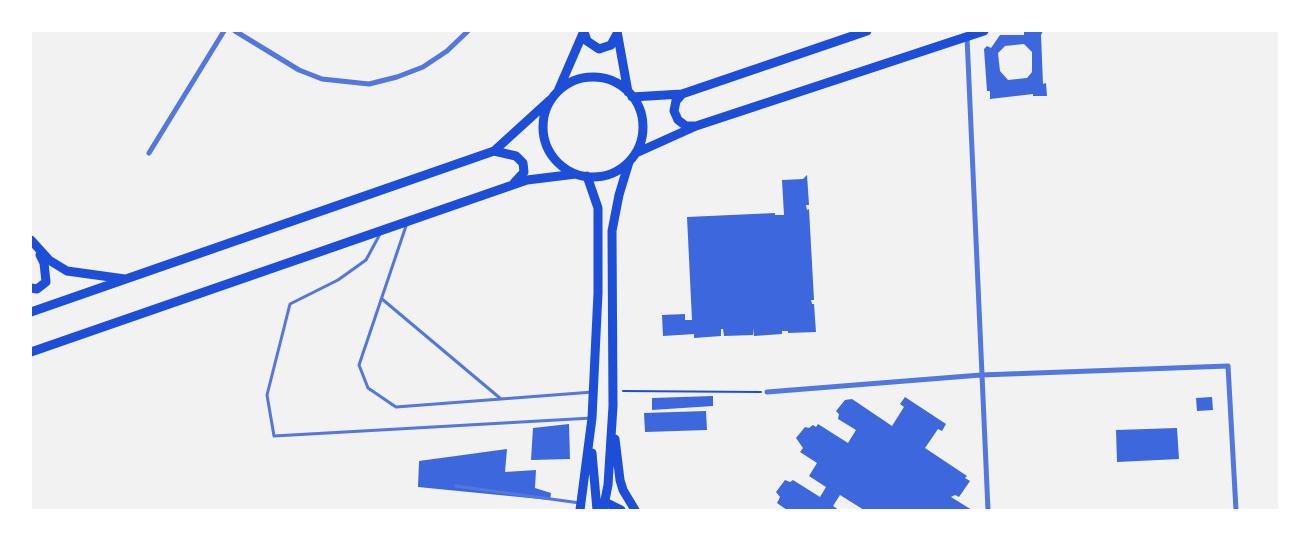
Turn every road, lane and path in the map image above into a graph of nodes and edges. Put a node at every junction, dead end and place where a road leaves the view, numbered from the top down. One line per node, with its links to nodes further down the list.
1 (224, 31): 15 (street)
2 (235, 31): 3 (street)
3 (468, 31)
4 (867, 31): 11 (main road)
5 (984, 31): 8 (main road)
6 (584, 32): 7 (main road); 9 (main road)
7 (617, 32): 10 (main road)
8 (966, 37): 13 (main road); 29 (street)
9 (558, 91): 10 (main road); 12 (main road)
10 (630, 94): 11 (main road); 16 (main road)
11 (682, 94): 13 (main road)
12 (550, 100): 14 (main road); 18 (main road)
13 (696, 126): 16 (main road)
14 (494, 151): 20 (main road); 24 (main road)
15 (149, 153)
16 (636, 153): 17 (main road)
17 (629, 162): 19 (main road); 30 (main road)
18 (576, 174): 19 (main road); 20 (main road)
19 (587, 176): 31 (main road)
20 (512, 185): 21 (main road)
21 (408, 222): 22 (main road); 26 (lane)
22 (381, 231): 28 (main road); 35 (lane)
23 (33, 242): 24 (main road); 25 (main road)
24 (127, 279): 27 (main road)
25 (31, 288)
26 (382, 299): 33 (lane); 33 (lane)
27 (31, 312)
28 (31, 352)
29 (980, 375): 32 (street); 42 (street); 43 (street)
30 (613, 390): 32 (path); 34 (main road)
31 (594, 392): 33 (lane); 35 (main road)
32 (767, 392)
33 (501, 399)
34 (613, 406): 39 (main road); 41 (main road)
35 (592, 418): 36 (main road)
36 (590, 438): 38 (main road); 39 (main road)
37 (456, 486): 38 (lane)
38 (580, 506)
39 (599, 508): 40 (main road)
40 (621, 510)
41 (635, 510)
42 (988, 510)
43 (1236, 510)

